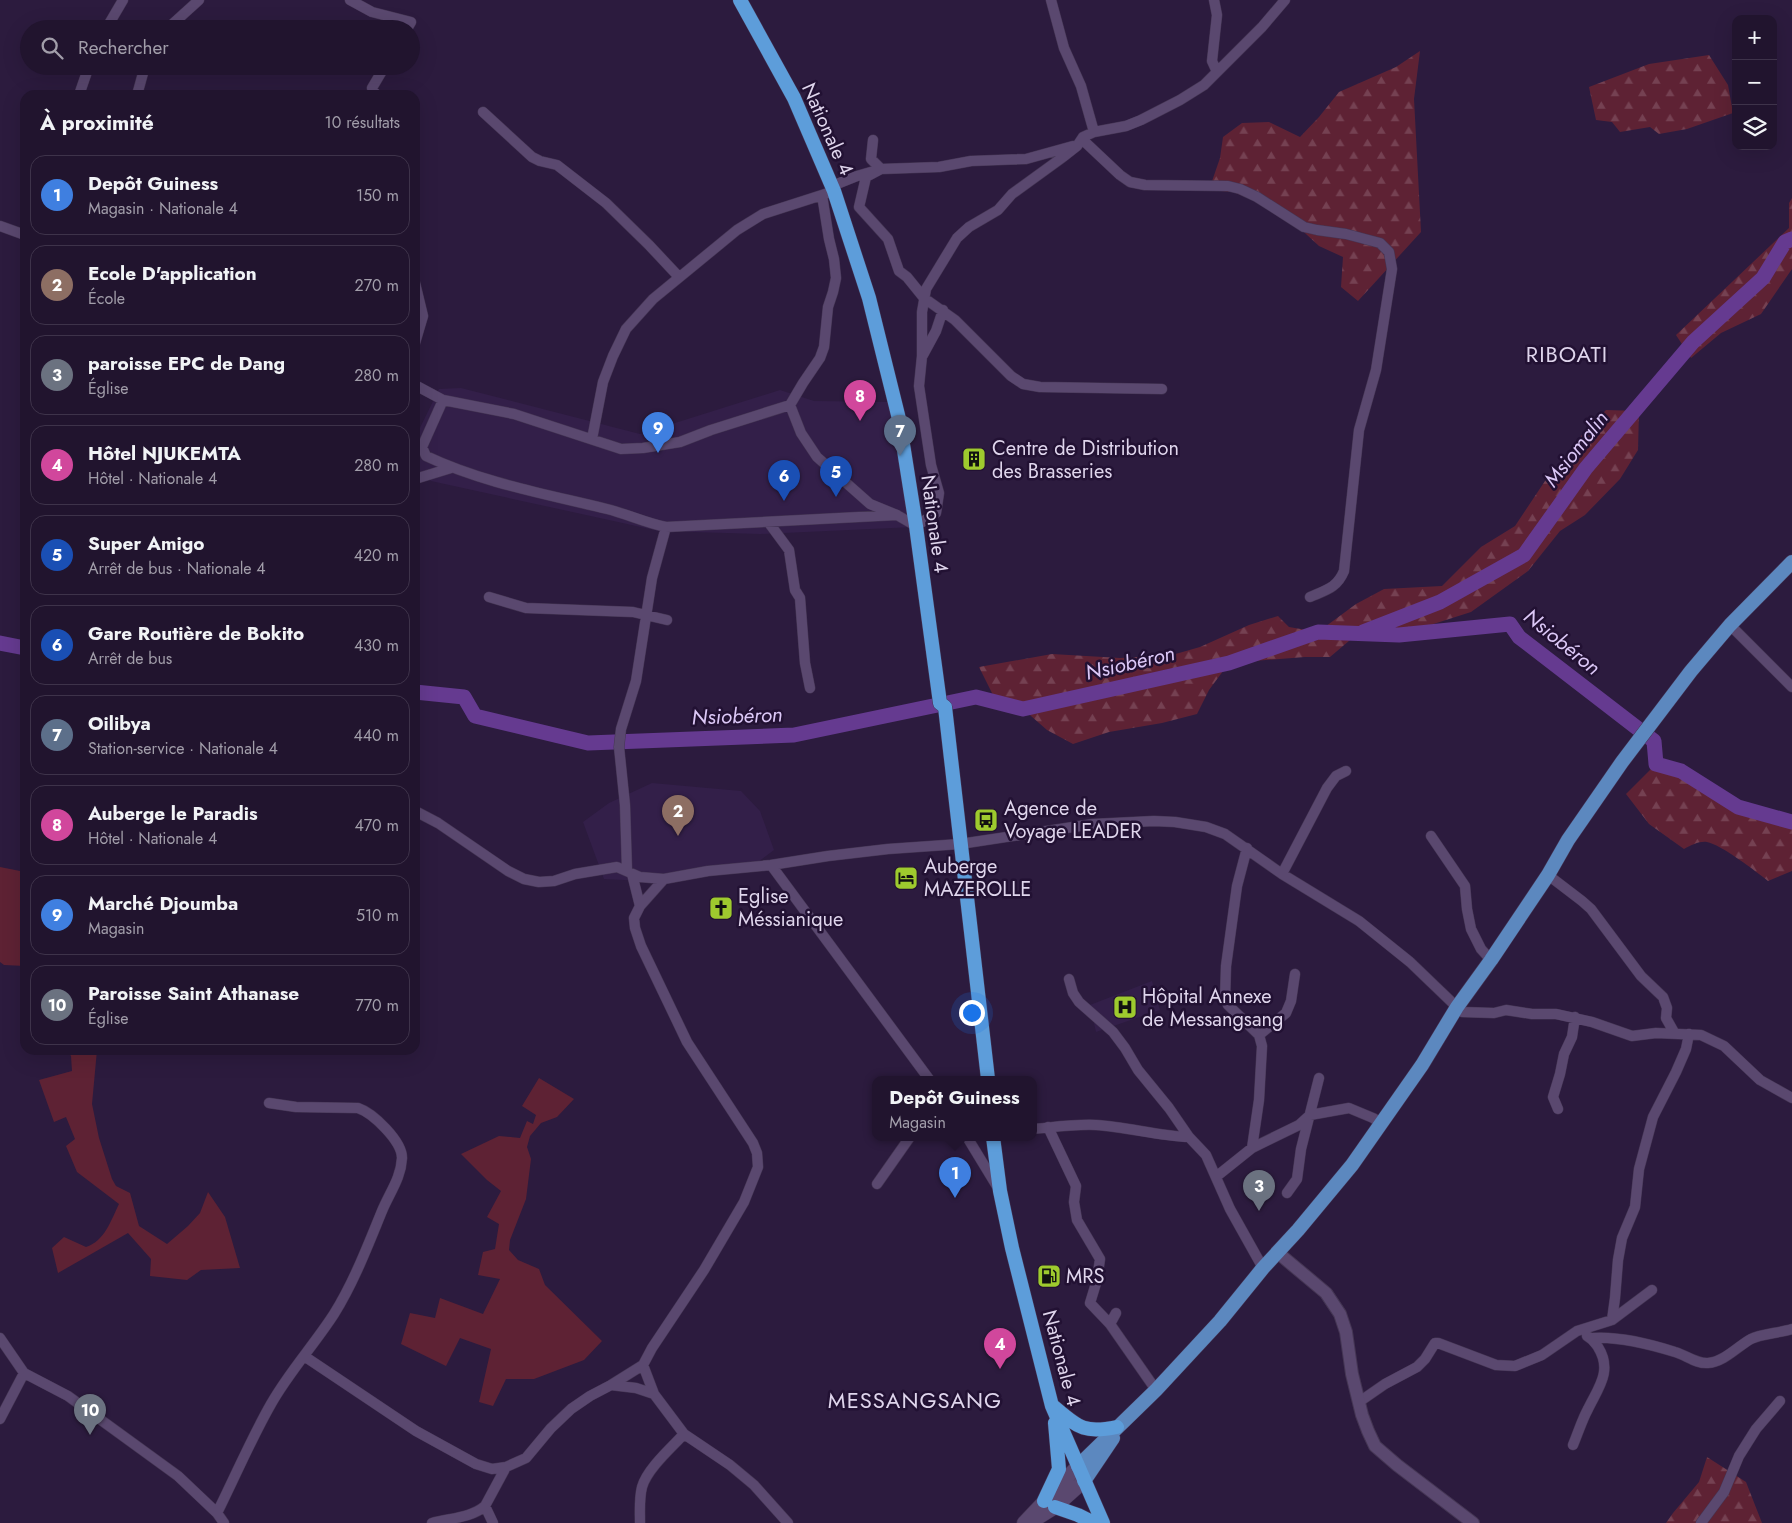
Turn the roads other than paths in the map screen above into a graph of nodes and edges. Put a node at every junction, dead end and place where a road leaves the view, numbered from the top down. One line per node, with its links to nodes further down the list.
1 (122, 0): 8 (street)
2 (200, 0): 9 (street)
3 (350, 0): 10 (street)
4 (740, 0): 23 (highway, Nationale 4)
5 (1051, 0): 19 (street)
6 (1214, 0): 11 (street)
7 (1285, 0): 11 (street)
8 (110, 20)
9 (177, 20)
10 (403, 20)
11 (1217, 72): 19 (street)
12 (87, 75): 15 (street)
13 (143, 75): 16 (street)
14 (380, 75): 17 (street)
15 (81, 90)
16 (138, 90)
17 (373, 90)
18 (484, 112): 26 (street)
19 (1094, 132): 21 (street)
20 (872, 140): 22 (street)
21 (1080, 141): 22 (street); 27 (street); 45 (street)
22 (881, 169): 23 (street); 27 (street)
23 (830, 191): 26 (street); 35 (street); 41 (highway, Nationale 4)
24 (0, 226): 25 (street)
25 (20, 233)
26 (679, 277): 36 (street)
27 (924, 298): 29 (street); 31 (street)
28 (420, 304): 30 (street)
29 (943, 310): 31 (street); 33 (street)
30 (420, 326)
31 (922, 356): 41 (street)
32 (420, 388): 34 (street)
33 (1162, 389)
34 (443, 400): 36 (street); 37 (street)
35 (790, 406): 36 (street); 39 (street)
36 (592, 439)
37 (451, 468): 38 (street); 42 (street)
38 (420, 477)
39 (897, 515): 40 (street); 41 (street)
40 (769, 523): 42 (street); 50 (street)
41 (916, 526): 54 (highway, Nationale 4)
42 (666, 527): 46 (street)
43 (1792, 562): 48 (main road)
44 (489, 597): 46 (street)
45 (1310, 597)
46 (646, 614): 47 (street); 57 (street)
47 (667, 620)
48 (1730, 625): 49 (street); 59 (main road)
49 (1792, 687)
50 (810, 688)
51 (1346, 771): 58 (street)
52 (420, 814): 57 (street)
53 (1431, 836): 62 (street)
54 (960, 844): 55 (street); 56 (street); 73 (highway, Nationale 4)
55 (1247, 848): 58 (street); 71 (street)
56 (771, 865): 60 (street); 72 (street)
57 (630, 872): 60 (street); 61 (street)
58 (1282, 874): 65 (street)
59 (1548, 875): 62 (main road); 67 (street)
60 (664, 879): 61 (street)
61 (640, 906): 102 (street)
62 (1491, 960): 65 (main road)
63 (1294, 974): 71 (street)
64 (1068, 979): 82 (street)
65 (1457, 1006): 66 (street); 79 (main road)
66 (1575, 1017): 68 (street); 77 (street)
67 (1666, 1018): 68 (street); 69 (street)
68 (1656, 1033): 69 (street)
69 (1675, 1034): 70 (street)
70 (1689, 1034): 75 (street); 95 (street)
71 (1259, 1035): 86 (street)
72 (927, 1076)
73 (988, 1076)
74 (1318, 1078): 78 (street)
75 (1792, 1098)
76 (269, 1103): 101 (street)
77 (1558, 1109)
78 (1310, 1114): 79 (street); 86 (street); 90 (street)
79 (1381, 1124): 91 (main road)
80 (1048, 1127): 81 (street); 82 (street); 96 (street)
81 (1037, 1128)
82 (1189, 1137): 87 (street)
83 (907, 1141): 88 (street)
84 (969, 1141): 89 (street)
85 (994, 1141): 89 (highway, Nationale 4)
86 (1252, 1148): 87 (street)
87 (1217, 1176): 92 (street)
88 (877, 1184)
89 (1000, 1191): 109 (highway, Nationale 4)
90 (1287, 1193)
91 (1277, 1252): 92 (main road); 108 (street)
92 (1263, 1268): 105 (main road)
93 (1652, 1290): 95 (street)
94 (1116, 1314): 96 (street)
95 (1612, 1320): 98 (street)
96 (1110, 1324): 105 (street)
97 (1792, 1329): 100 (street)
98 (1577, 1331): 100 (street); 108 (street)
99 (0, 1338): 103 (street)
100 (1592, 1338): 113 (street)
101 (304, 1356): 115 (street); 119 (street)
102 (643, 1365): 104 (street); 106 (street)
103 (24, 1374): 110 (street); 119 (street)
104 (611, 1385): 106 (street); 115 (street)
105 (1156, 1390): 111 (main road)
106 (654, 1394): 112 (street)
107 (1780, 1401): 130 (street)
108 (1359, 1402): 129 (street)
109 (1053, 1409): 111 (highway); 114 (highway, Nationale 4); 117 (highway)
110 (0, 1419)
111 (1120, 1425): 114 (main road); 116 (main road)
112 (684, 1434): 123 (street); 124 (street)
113 (1573, 1445)
114 (1078, 1466): 116 (highway, Nationale 4); 117 (main road)
115 (506, 1468): 118 (street)
116 (1084, 1481): 117 (main road); 128 (highway, Nationale 4)
117 (1049, 1504): 125 (main road); 126 (main road); 127 (highway)
118 (485, 1506): 121 (street); 122 (street)
119 (216, 1513): 120 (street)
120 (224, 1523)
121 (432, 1523)
122 (493, 1523)
123 (640, 1523)
124 (788, 1523)
125 (1024, 1523)
126 (1030, 1523)
127 (1094, 1523)
128 (1103, 1523)
129 (1472, 1523)
130 (1701, 1523)

